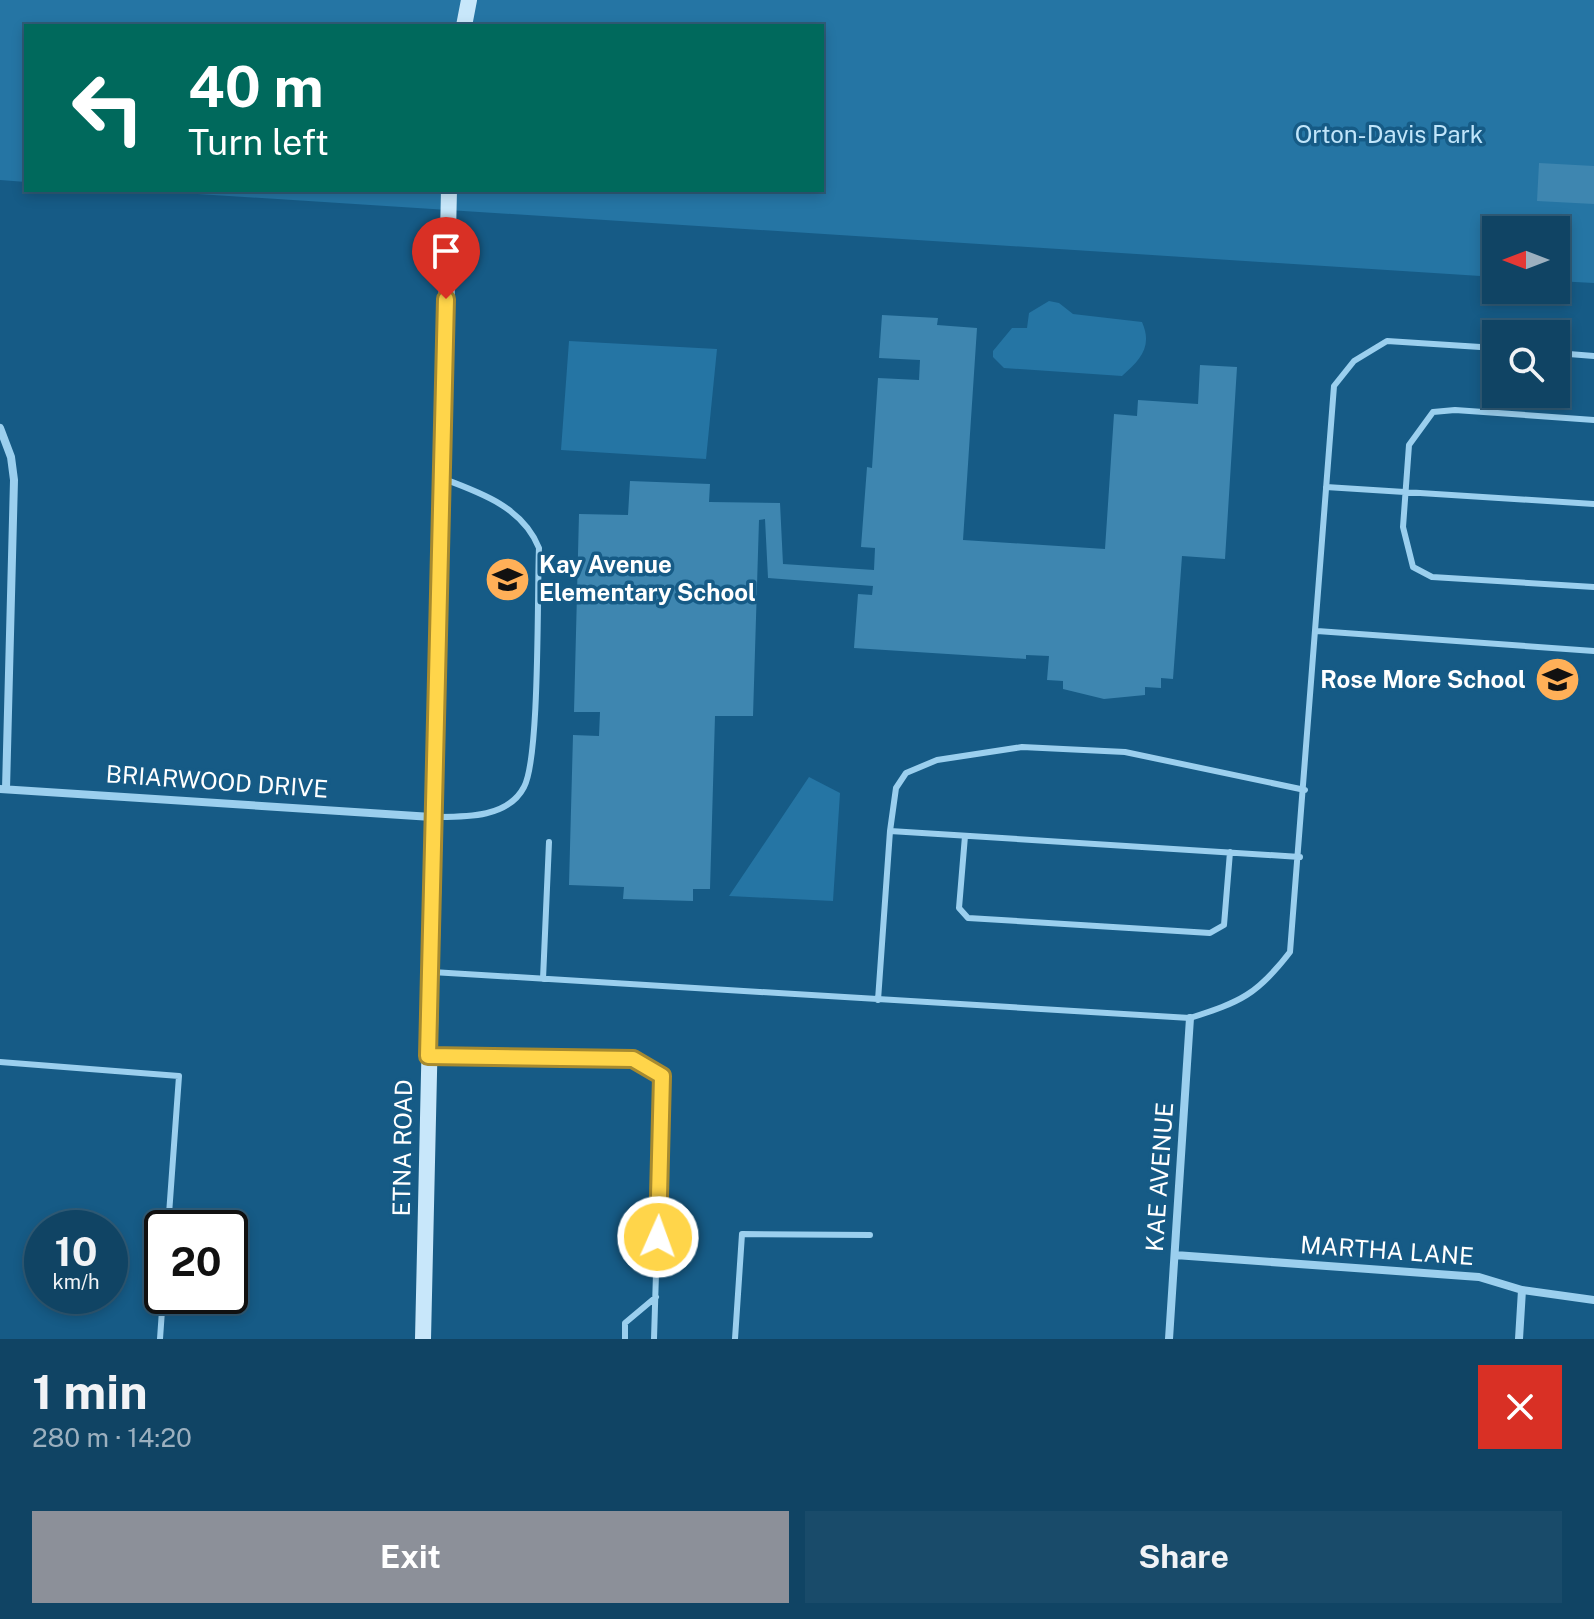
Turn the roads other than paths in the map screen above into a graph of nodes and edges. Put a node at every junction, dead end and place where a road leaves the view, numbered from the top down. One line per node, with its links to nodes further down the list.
1 (469, 0): 2 (street)
2 (464, 24)
3 (449, 192): 9 (street, ETNA ROAD)
4 (1482, 347): 10 (lane)
5 (1570, 354): 6 (lane)
6 (1594, 356)
7 (1594, 420): 11 (lane)
8 (0, 428): 16 (street)
9 (442, 478): 18 (street, ETNA ROAD); 18 (lane)
10 (1326, 487): 11 (lane); 14 (lane)
11 (1406, 491): 12 (lane); 13 (lane)
12 (1594, 504)
13 (1594, 587)
14 (1317, 631): 15 (lane); 17 (lane)
15 (1594, 651)
16 (3, 789): 18 (street, BRIARWOOD DRIVE)
17 (1305, 790): 19 (lane); 23 (lane)
18 (432, 817): 24 (street, ETNA ROAD)
19 (890, 831): 20 (lane); 26 (lane)
20 (965, 836): 22 (lane); 22 (lane)
21 (549, 842): 25 (lane)
22 (1230, 852): 23 (lane)
23 (1300, 857): 27 (lane)
24 (429, 972): 25 (lane); 28 (street, ETNA ROAD)
25 (543, 979): 26 (lane)
26 (878, 1000): 27 (lane)
27 (1190, 1018): 32 (street, KAE AVENUE)
28 (428, 1056): 34 (lane); 38 (street, ETNA ROAD)
29 (0, 1062): 30 (lane)
30 (169, 1210)
31 (870, 1235): 41 (lane)
32 (1175, 1255): 33 (street, MARTHA LANE); 42 (street, KAE AVENUE)
33 (1522, 1290): 35 (street, MARTHA LANE); 43 (street)
34 (656, 1297): 39 (lane); 40 (lane)
35 (1594, 1300)
36 (162, 1314): 37 (lane)
37 (160, 1339)
38 (423, 1339)
39 (625, 1339)
40 (654, 1339)
41 (735, 1339)
42 (1169, 1339)
43 (1519, 1339)

